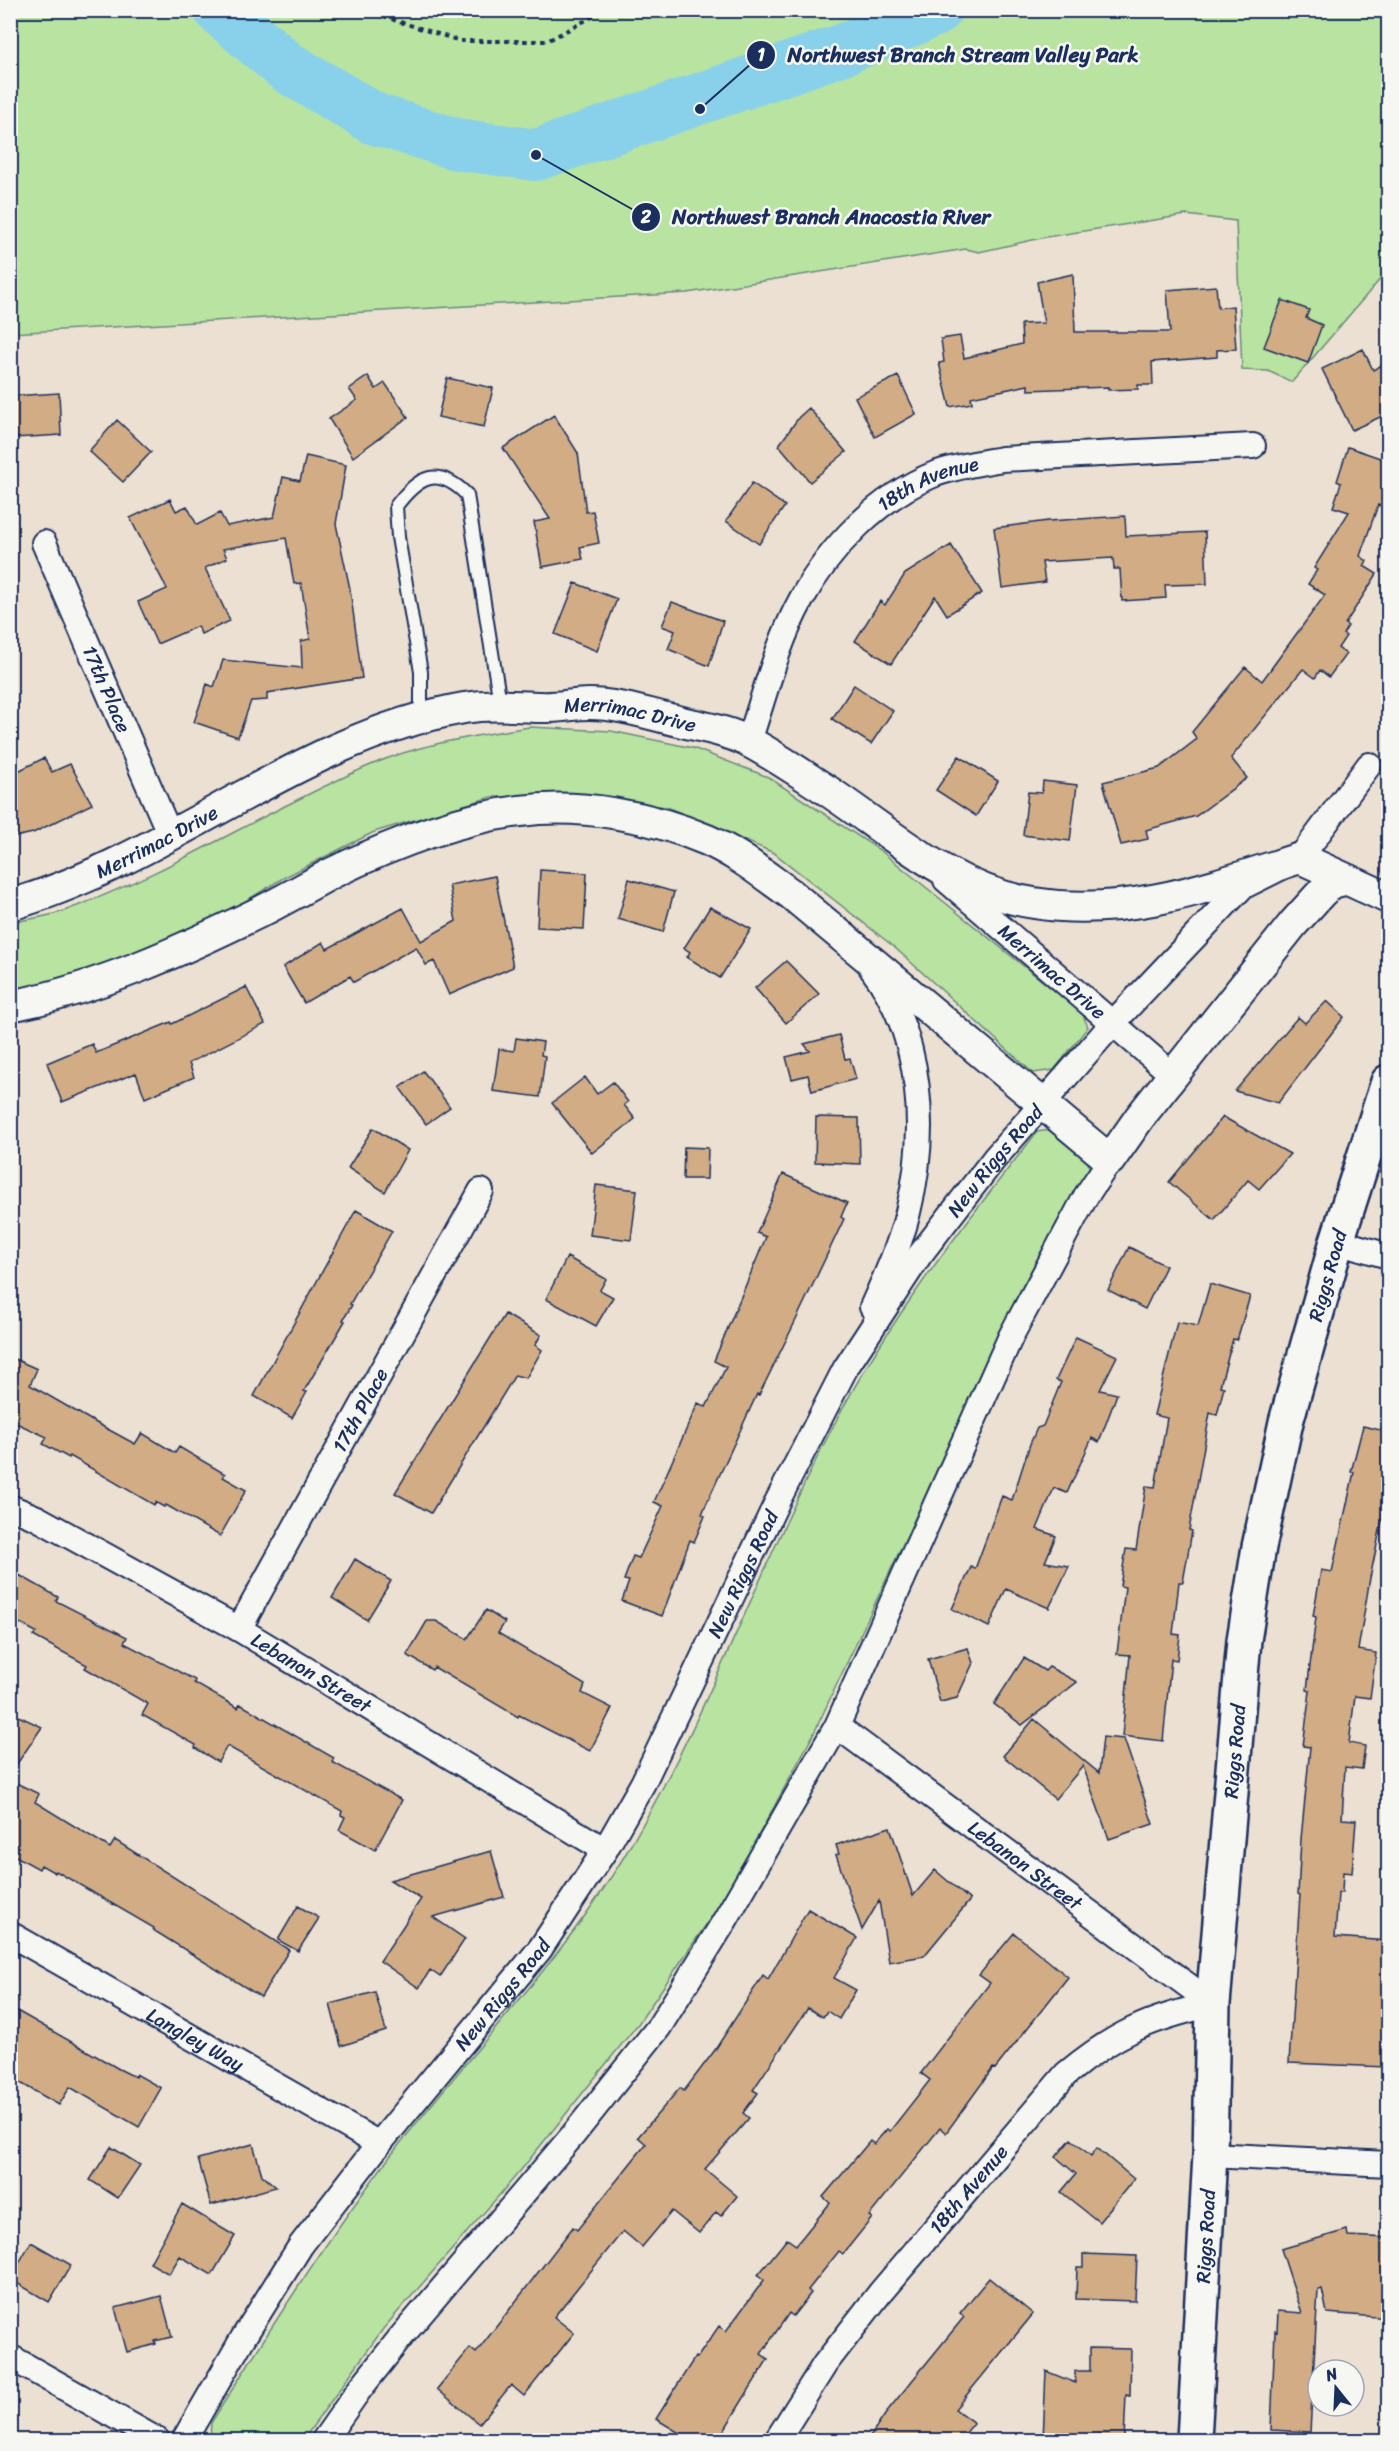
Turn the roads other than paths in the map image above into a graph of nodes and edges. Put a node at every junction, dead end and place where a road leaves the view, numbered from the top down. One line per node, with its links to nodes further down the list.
1 (1253, 446): 5 (street, 18th Avenue)
2 (44, 543): 7 (street, 17th Place)
3 (500, 703): 4 (street, Merrimac Drive); 4 (lane); 5 (street, Merrimac Drive)
4 (421, 718): 7 (street, Merrimac Drive)
5 (749, 741): 9 (street, Merrimac Drive)
6 (1369, 765): 8 (street, New Riggs Road)
7 (171, 836): 12 (street, Merrimac Drive)
8 (1300, 858): 9 (street); 10 (street); 15 (street, New Riggs Road)
9 (921, 859): 15 (street, Merrimac Drive)
10 (1345, 880): 11 (street); 16 (street)
11 (1389, 898)
12 (10, 905)
13 (858, 950): 14 (street); 18 (street); 23 (street)
14 (10, 1006)
15 (1113, 1023): 16 (street, Merrimac Drive); 18 (street, New Riggs Road)
16 (1174, 1076): 19 (street)
17 (1389, 1082): 21 (main road, Riggs Road)
18 (1042, 1103): 19 (street); 23 (street, New Riggs Road)
19 (1110, 1160): 26 (street)
20 (481, 1191): 25 (street, 17th Place)
21 (1337, 1241): 22 (street); 29 (main road, Riggs Road)
22 (1389, 1256)
23 (845, 1369): 27 (street, New Riggs Road)
24 (10, 1507): 25 (street, Lebanon Street)
25 (239, 1629): 27 (street, Lebanon Street)
26 (837, 1726): 29 (street, Lebanon Street); 36 (street)
27 (605, 1851): 30 (street, New Riggs Road)
28 (10, 1934): 30 (street, Langley Way)
29 (1213, 2004): 31 (main road, Riggs Road); 37 (street, 18th Avenue)
30 (379, 2144): 35 (street, New Riggs Road)
31 (1210, 2155): 32 (street); 38 (main road, Riggs Road)
32 (1389, 2164)
33 (10, 2357): 34 (street)
34 (157, 2440)
35 (184, 2440)
36 (324, 2440)
37 (777, 2440)
38 (1194, 2440)

